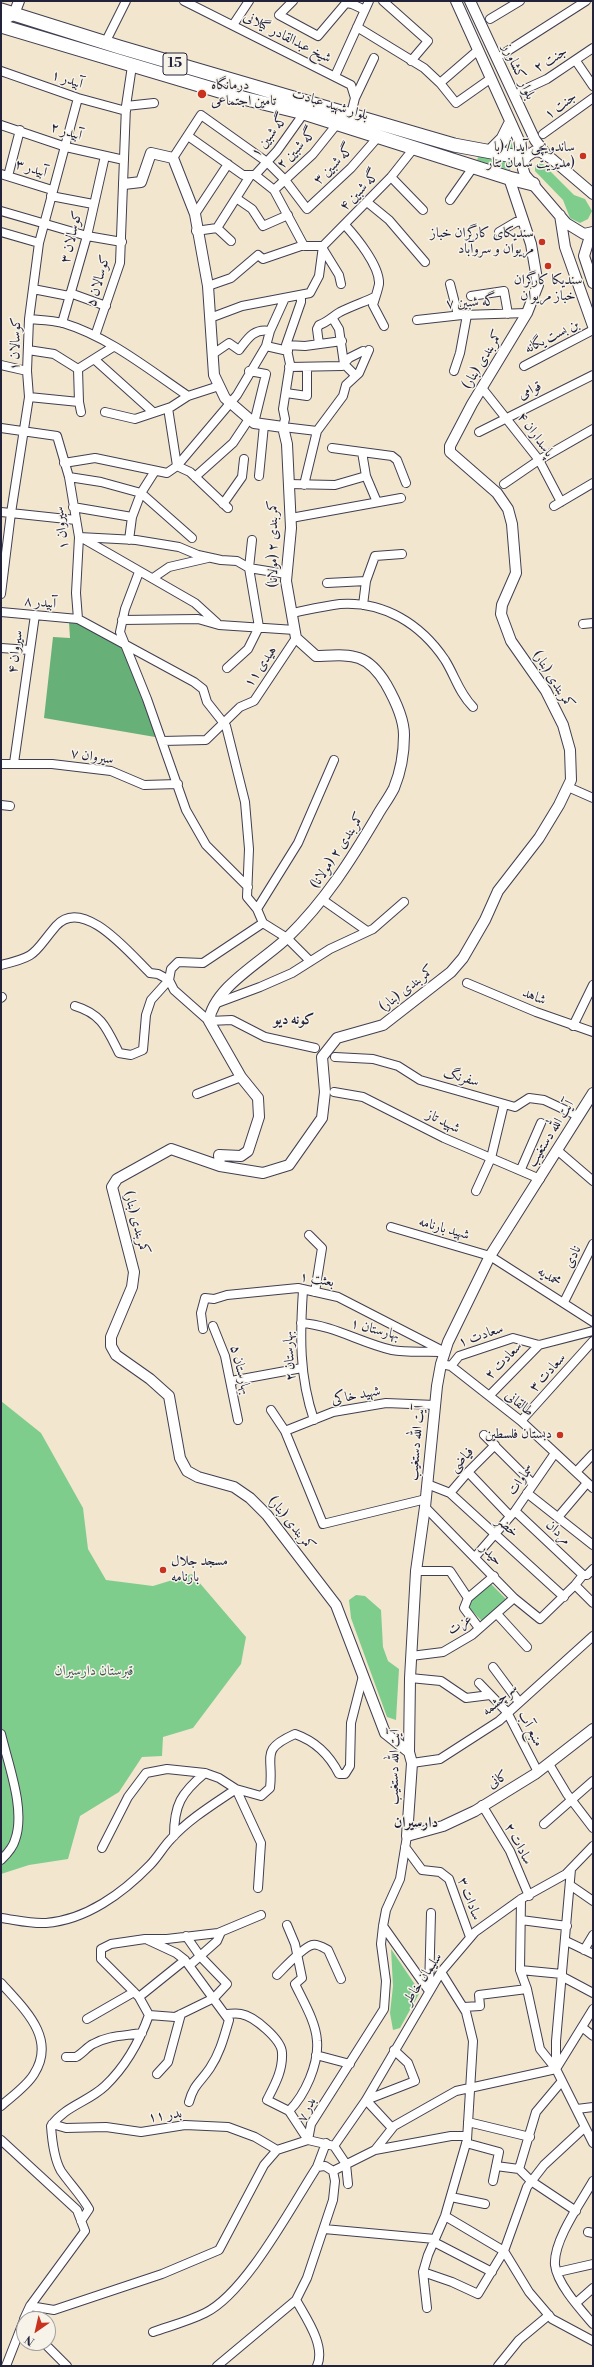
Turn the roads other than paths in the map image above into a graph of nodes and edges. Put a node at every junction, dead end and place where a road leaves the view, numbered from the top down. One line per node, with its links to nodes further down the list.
1 (19, 1): 13 (street)
2 (126, 1): 19 (street)
3 (184, 1): 16 (street, شیخ عبدالقادر گیلانی)
4 (249, 1): 16 (street)
5 (293, 1): 12 (street)
6 (369, 1): 12 (street)
7 (383, 1): 24 (street)
8 (456, 1): 21 (street, بلوار کشاورز)
9 (470, 1): 50 (street, بلوار کشاورز)
10 (520, 1): 14 (street)
11 (586, 1): 22 (street)
12 (365, 10): 18 (street)
13 (7, 12): 15 (street); 19 (main road, بلوار شهید عبادت / 15)
14 (490, 18)
15 (1, 22)
16 (233, 25): 28 (street, شیخ عبدالقادر گیلانی)
17 (1, 26): 26 (main road, بلوار شهید عبادت / 15)
18 (357, 27): 24 (street); 28 (street)
19 (105, 43): 39 (main road, بلوار شهید عبادت / 15)
20 (593, 48): 25 (street, جنت ۲)
21 (477, 51): 29 (street, بلوار کشاورز); 30 (street)
22 (503, 54)
23 (374, 58): 34 (street)
24 (411, 61): 30 (street)
25 (576, 61): 31 (street); 32 (street, جنت ۲)
26 (132, 66): 37 (street, کوسالان ۵); 38 (main road, بلوار شهید عبادت / 15)
27 (1, 71): 33 (street, آبیدر ۱)
28 (335, 76): 34 (street, شیخ عبدالقادر گیلانی)
29 (490, 79): 30 (street); 42 (street, بلوار کشاورز)
30 (440, 83)
31 (593, 86)
32 (521, 90)
33 (78, 98): 37 (street, آبیدر ۱); 47 (street, کوسالان ۱)
34 (355, 98): 39 (street)
35 (593, 98): 44 (street, جنت ۱)
36 (154, 104): 37 (street, آبیدر ۱)
37 (126, 108): 54 (street, کوسالان ۵)
38 (304, 113): 40 (main road, بلوار شهید عبادت / 15); 55 (street, گه شبین ۱)
39 (351, 114): 49 (main road, بلوار شهید عبادت / 15)
40 (337, 124): 46 (main road, بلوار شهید عبادت / 15); 62 (street, گه شبین ۲)
41 (1, 125): 43 (street, آبیدر ۲)
42 (510, 125): 49 (main road); 52 (street, بلوار کشاورز)
43 (20, 130): 47 (street, آبیدر ۲); 58 (street)
44 (543, 134)
45 (188, 136): 53 (street); 55 (street); 56 (street)
46 (378, 136): 48 (main road, بلوار شهید عبادت / 15); 62 (street, گه شبین ۳)
47 (66, 147): 51 (street, آبیدر ۲); 66 (street, کوسالان ۱)
48 (414, 148): 57 (main road, بلوار شهید عبادت / 15); 60 (street, گه شبین ۴)
49 (491, 151): 52 (main road, بلوار شهید عبادت / 15)
50 (545, 153): 52 (street, 15); 67 (street, بلوار کشاورز)
51 (105, 156): 54 (street, آبیدر ۲); 71 (street, کوسالان ۳)
52 (525, 157): 64 (street, بلوار کشاورز)
53 (173, 158): 63 (street); 74 (street)
54 (124, 160): 63 (street, کوسالان ۵)
55 (267, 162): 59 (street, گه شبین ۱); 62 (street)
56 (228, 164): 59 (street); 74 (street)
57 (474, 166): 61 (main road, بلوار شهید عبادت / 15); 69 (street)
58 (5, 175): 66 (street, آبیدر ۳)
59 (252, 176): 65 (street); 68 (street, گه شبین ۱)
60 (391, 177): 70 (street, گه شبین ۴); 72 (street)
61 (509, 178): 64 (main road, بلوار شهید عبادت / 15); 77 (street, کمربندی (بنار))
62 (285, 180): 65 (street, گه شبین ۲)
63 (124, 184): 87 (street, کوسالان ۵)
64 (533, 184): 76 (street, بلوار کشاورز)
65 (274, 190): 75 (street)
66 (52, 193): 71 (street, آبیدر ۳); 78 (street, کوسالان ۱)
67 (593, 194)
68 (236, 198): 75 (street); 80 (street, گه شبین ۱)
69 (450, 200)
70 (367, 202): 79 (street, گه شبین ۴); 91 (street)
71 (93, 204): 85 (street, کوسالان ۳)
72 (423, 210)
73 (1, 211): 78 (street)
74 (195, 214): 81 (street)
75 (288, 215): 89 (street)
76 (560, 215): 84 (street, بلوار کشاورز); 113 (street)
77 (524, 220): 83 (street); 103 (street, کمربندی (بنار))
78 (44, 223): 85 (street); 88 (street, کوسالان ۱)
79 (346, 225): 90 (street, گه شبین ۴); 100 (street)
80 (217, 228): 81 (street); 86 (street)
81 (196, 231): 95 (street)
82 (1, 232): 88 (street)
83 (499, 232)
84 (592, 233): 92 (street)
85 (87, 236): 87 (street); 97 (street, کوسالان ۳)
86 (231, 241)
87 (122, 242): 102 (street, کوسالان ۵)
88 (39, 243): 96 (street, کوسالان ۱)
89 (304, 246): 90 (street); 95 (street)
90 (323, 247): 93 (street); 98 (street)
91 (425, 262)
92 (593, 283)
93 (341, 284)
94 (450, 284): 106 (street)
95 (208, 286): 107 (street)
96 (33, 289): 97 (street); 108 (street, کوسالان ۱)
97 (70, 294): 102 (street); 111 (street, کوسالان ۳)
98 (301, 295): 101 (street); 121 (street)
99 (471, 296): 105 (street)
100 (375, 297): 109 (street); 112 (street)
101 (285, 298): 107 (street); 115 (street)
102 (106, 306): 116 (street, کوسالان ۵)
103 (527, 313): 105 (street, گه شبین ۷); 137 (street, کمربندی (بنار))
104 (467, 314): 105 (street, گه شبین ۷); 106 (street, گه شبین ۷); 133 (street)
105 (508, 314)
106 (458, 315): 110 (street, گه شبین ۷)
107 (210, 318): 123 (street)
108 (29, 319): 111 (street); 122 (street, کوسالان ۱)
109 (333, 320): 117 (street); 118 (street)
110 (417, 320)
111 (62, 323): 116 (street)
112 (384, 326)
113 (593, 326)
114 (593, 330): 127 (street, بن بست یگانه)
115 (270, 331): 119 (street); 123 (street)
116 (95, 336): 120 (street)
117 (342, 341): 118 (street); 125 (street)
118 (319, 344): 121 (street)
119 (266, 346): 121 (street); 132 (street)
120 (113, 348): 124 (street); 140 (street)
121 (287, 348): 128 (street)
122 (28, 350): 129 (street); 131 (street, کوسالان ۱)
123 (213, 354): 136 (street)
124 (94, 358): 129 (street); 146 (street)
125 (344, 364): 130 (street); 135 (street); 135 (street)
126 (1, 365): 131 (street)
127 (524, 366)
128 (289, 367): 130 (street); 138 (street)
129 (78, 368): 141 (street)
130 (307, 368): 138 (street)
131 (27, 371): 139 (street, کوسالان ۱)
132 (250, 371): 142 (street); 148 (street)
133 (454, 371)
134 (593, 375): 147 (street, قوامی)
135 (355, 376): 153 (street)
136 (219, 386): 140 (street); 142 (street)
137 (482, 388): 147 (street, پاسداران ۴); 216 (street, کمربندی (بنار))
138 (286, 393): 150 (street)
139 (29, 396): 141 (street); 154 (street, کوسالان ۱)
140 (188, 396): 143 (street)
141 (79, 402): 144 (street)
142 (231, 404): 148 (street); 161 (street)
143 (168, 408): 146 (street); 161 (street)
144 (81, 412)
145 (105, 412): 146 (street)
146 (153, 412)
147 (506, 417): 155 (street, قوامی); 159 (street, پاسداران ۴)
148 (251, 421): 149 (street); 166 (street)
149 (264, 425): 150 (street); 163 (street)
150 (283, 427): 153 (street); 169 (street, کمربندی ۲ (مولانا))
151 (1, 428): 154 (street)
152 (593, 429): 159 (street)
153 (317, 431): 171 (street)
154 (25, 432): 160 (street, سیروان ۱); 177 (street, کوسالان ۱)
155 (479, 432)
156 (332, 448): 157 (street)
157 (362, 452): 164 (street); 167 (street)
158 (244, 459): 166 (street)
159 (539, 460): 168 (street, پاسداران ۴); 170 (street)
160 (64, 464): 162 (street); 165 (street, سیروان ۱)
161 (177, 466): 162 (street); 166 (street)
162 (155, 471): 172 (street)
163 (259, 476)
164 (366, 476): 171 (street); 174 (street)
165 (69, 477): 172 (street); 175 (street, سیروان ۱)
166 (195, 477)
167 (406, 483)
168 (593, 483)
169 (288, 484): 171 (street); 179 (street, کمربندی ۲ (مولانا))
170 (504, 484)
171 (304, 485)
172 (141, 493): 178 (street); 182 (street)
173 (401, 498): 174 (street)
174 (377, 502): 179 (street)
175 (73, 507): 178 (street); 180 (street, سیروان ۱)
176 (1, 512): 177 (street)
177 (10, 513): 180 (street); 193 (street, کوسالان ۱)
178 (132, 517): 183 (street)
179 (291, 518): 189 (street, کمربندی ۲ (مولانا))
180 (76, 520): 181 (street, سیروان ۱)
181 (79, 537): 183 (street); 188 (street); 198 (street, سیروان ۱)
182 (192, 538)
183 (129, 540): 186 (street)
184 (252, 540): 187 (street)
185 (402, 554): 191 (street)
186 (208, 558): 187 (street); 190 (street)
187 (249, 568): 189 (street); 203 (street)
188 (139, 572): 190 (street); 199 (street)
189 (286, 574): 196 (street, کمربندی ۲ (مولانا))
190 (153, 578): 201 (street)
191 (366, 581): 192 (street); 194 (street)
192 (327, 583)
193 (1, 594)
194 (363, 605): 196 (street); 209 (street)
195 (1, 612): 197 (street, آبیدر ۸)
196 (292, 613): 204 (street, کمربندی ۲ (مولانا))
197 (35, 615): 198 (street, آبیدر ۸); 207 (street, سیروان ۴)
198 (78, 619): 205 (street)
199 (122, 620): 201 (street); 205 (street)
200 (582, 624): 202 (street)
201 (219, 625): 203 (street)
202 (592, 625)
203 (259, 627): 204 (street); 208 (street)
204 (296, 634): 210 (street, هیدی ۱۱); 221 (street, کمربندی ۲ (مولانا))
205 (125, 645): 210 (street); 211 (street)
206 (1, 648): 207 (street)
207 (30, 650): 213 (street, سیروان ۴)
208 (227, 668)
209 (473, 707)
210 (224, 722): 211 (street, هیدی ۱۱); 220 (street)
211 (162, 741): 215 (street)
212 (334, 760): 223 (street)
213 (14, 763): 214 (street, سیروان ۷); 215 (street, سیروان ۷)
214 (1, 764)
215 (178, 784): 220 (street)
216 (568, 787): 217 (street); 248 (street, کمربندی (بنار))
217 (593, 798)
218 (1, 805): 219 (street)
219 (10, 806)
220 (248, 887): 223 (street)
221 (323, 900): 225 (street); 226 (street, کمربندی ۲ (مولانا))
222 (404, 902): 225 (street)
223 (257, 909): 224 (street)
224 (263, 923): 226 (street); 229 (street)
225 (367, 931): 227 (street)
226 (287, 938): 227 (street); 232 (street, کمربندی ۲ (مولانا))
227 (310, 961): 232 (street)
228 (1, 965): 229 (street)
229 (169, 980): 233 (street); 234 (street)
230 (467, 983): 235 (street, شاهد)
231 (593, 985): 235 (street)
232 (217, 1003): 234 (street, کمربندی ۲ (مولانا))
233 (75, 1006)
234 (209, 1021): 237 (street); 239 (street)
235 (573, 1026): 236 (street, شاهد)
236 (593, 1032)
237 (315, 1048)
238 (335, 1057): 243 (street, سفرنگ)
239 (241, 1077): 242 (street); 248 (street)
240 (334, 1092): 247 (street, شهید تاز)
241 (593, 1093): 244 (street, آیت الله دستغیب)
242 (197, 1094)
243 (504, 1104): 244 (street, سفرنگ); 247 (street)
244 (578, 1116): 246 (street, آیت الله دستغیب)
245 (541, 1124): 249 (street)
246 (557, 1150): 250 (street, آیت الله دستغیب); 251 (street)
247 (491, 1158): 249 (street, شهید تاز); 252 (street)
248 (220, 1166): 310 (street, کمربندی (بنار))
249 (521, 1169): 250 (street, شهید تاز)
250 (540, 1179): 256 (street, آیت الله دستغیب)
251 (593, 1181)
252 (476, 1191)
253 (391, 1227): 256 (street, شهید بارنامه)
254 (309, 1235): 258 (street)
255 (593, 1244): 259 (street, نادی)
256 (490, 1256): 259 (street, محمدیه); 267 (street, آیت الله دستغیب)
257 (303, 1290): 258 (street, بعثت ۱); 261 (street, بهارستان ۲); 263 (street, بعثت ۱)
258 (315, 1292): 267 (street, بعثت ۱)
259 (564, 1302): 260 (street, محمدیه)
260 (593, 1322)
261 (301, 1323): 267 (street, بهارستان ۱); 269 (street, بهارستان ۲)
262 (213, 1326): 270 (street, بهارستان ۵)
263 (203, 1329)
264 (593, 1331): 266 (street, سعادت ۱)
265 (593, 1341): 276 (street, سعادت ۳)
266 (539, 1345): 268 (street, سعادت ۱); 271 (street, سعادت ۲)
267 (445, 1352): 268 (street, آیت الله دستغیب)
268 (446, 1365): 271 (street, طالقانی); 272 (street, آیت الله دستغیب)
269 (302, 1368): 270 (street); 275 (street, بهارستان ۲)
270 (231, 1382): 274 (street, بهارستان ۵)
271 (489, 1396): 276 (street, طالقانی)
272 (434, 1405): 275 (street, شهید خاکی); 284 (street, آیت الله دستغیب)
273 (272, 1410): 277 (street)
274 (238, 1420)
275 (314, 1420): 277 (street, شهید خاکی)
276 (521, 1421): 280 (street, طالقانی)
277 (285, 1432): 289 (street)
278 (484, 1435): 279 (street)
279 (495, 1445): 282 (street, فیاضی); 285 (street)
280 (555, 1453): 283 (street, طالقانی); 285 (street, سماوات)
281 (593, 1454): 283 (street)
282 (468, 1472): 287 (street, فیاضی); 290 (street, مردان)
283 (576, 1472): 286 (street, طالقانی)
284 (427, 1484): 287 (street, خضر); 289 (street, آیت الله دستغیب)
285 (533, 1484): 288 (street, سماوات)
286 (590, 1485): 291 (street)
287 (450, 1493): 292 (street, خضر)
288 (527, 1493): 290 (street, سماوات); 291 (street)
289 (425, 1503): 294 (street, حیدر); 296 (street, آیت الله دستغیب)
290 (513, 1513): 292 (street, سماوات); 297 (street, مردان)
291 (559, 1516): 293 (street)
292 (496, 1535): 294 (street, سماوات); 300 (street, خضر)
293 (593, 1545)
294 (475, 1557): 298 (street, حیدر)
295 (593, 1569): 297 (street)
296 (416, 1571): 301 (street); 308 (street, آیت الله دستغیب)
297 (583, 1575): 299 (street)
298 (494, 1576): 301 (street); 302 (street, حیدر)
299 (575, 1585): 300 (street); 303 (street)
300 (564, 1597): 302 (street, حیدر)
301 (468, 1598): 305 (street)
302 (514, 1598): 304 (street, عزت)
303 (593, 1603)
304 (497, 1614): 305 (street, عزت); 307 (street)
305 (479, 1628): 308 (street, عزت)
306 (593, 1636): 314 (street, سرچشمه)
307 (527, 1647)
308 (411, 1656): 311 (street, آیت الله دستغیب)
309 (493, 1667): 314 (street)
310 (363, 1676): 318 (street, کمربندی (بنار)); 324 (street)
311 (410, 1678): 313 (street); 318 (street, آیت الله دستغیب)
312 (479, 1683): 313 (street, منبع آب)
313 (490, 1695): 315 (street, منبع آب)
314 (519, 1702): 315 (street, سرچشمه)
315 (506, 1712): 319 (street, سرچشمه); 321 (street, منبع آب)
316 (593, 1729): 320 (street, کانی)
317 (1, 1734): 334 (street)
318 (409, 1752): 319 (street, آیت الله دستغیب)
319 (412, 1764): 330 (street, آیت الله دستغیب)
320 (549, 1764): 321 (street, کانی); 325 (street)
321 (538, 1772): 326 (street, کانی)
322 (205, 1773): 324 (street); 329 (street); 333 (street)
323 (593, 1781): 325 (street)
324 (236, 1789): 329 (street); 337 (street)
325 (572, 1801): 327 (street); 328 (street)
326 (482, 1805): 330 (street, کانی); 338 (street, سادات ۲)
327 (544, 1824)
328 (593, 1828)
329 (174, 1836): 342 (street)
330 (407, 1836): 332 (street, بدر ۷)
331 (593, 1846): 335 (street, سلیمان خاطر)
332 (405, 1847): 345 (street, بدر ۷); 350 (street, سادات ۳)
333 (102, 1848)
334 (1, 1860)
335 (571, 1869): 336 (street); 338 (street, سلیمان خاطر)
336 (570, 1885): 339 (street); 346 (street)
337 (258, 1888)
338 (525, 1897): 343 (street); 350 (street, سلیمان خاطر)
339 (593, 1901)
340 (431, 1913): 365 (street)
341 (261, 1915): 347 (street)
342 (1, 1918)
343 (521, 1920): 346 (street); 358 (street)
344 (287, 1925): 356 (street)
345 (383, 1926): 365 (street); 381 (street, بدر ۷)
346 (567, 1926): 352 (street)
347 (221, 1932): 349 (street); 355 (street)
348 (593, 1935): 353 (street)
349 (186, 1936): 351 (street); 355 (street)
350 (470, 1937): 359 (street, سلیمان خاطر)
351 (145, 1939): 357 (street); 367 (street)
352 (566, 1941): 353 (street); 361 (street)
353 (584, 1950): 354 (street)
354 (593, 1954)
355 (200, 1956): 357 (street); 368 (street)
356 (298, 1956): 360 (street); 362 (street); 379 (street)
357 (188, 1963): 367 (street); 368 (street)
358 (520, 1970): 361 (street); 364 (street)
359 (441, 1972): 365 (street, سلیمان خاطر); 369 (street)
360 (277, 1975)
361 (562, 1975): 366 (street); 382 (street)
362 (341, 1979)
363 (1, 1983): 388 (street)
364 (527, 1989): 369 (street); 382 (street)
365 (429, 1991): 378 (street, سلیمان خاطر)
366 (593, 1993)
367 (136, 1995): 373 (street); 374 (street)
368 (214, 1998): 371 (street); 372 (street)
369 (464, 2007): 385 (street)
370 (593, 2009): 375 (street)
371 (181, 2014): 373 (street); 383 (street)
372 (226, 2014): 387 (street); 391 (street)
373 (149, 2015): 376 (street)
374 (87, 2019)
375 (582, 2027): 377 (street); 382 (street)
376 (142, 2033): 380 (street); 393 (street)
377 (593, 2036)
378 (394, 2050): 386 (street, سلیمان خاطر); 386 (street)
379 (316, 2055): 381 (street); 391 (street)
380 (66, 2057)
381 (350, 2064): 398 (street, بدر ۷)
382 (556, 2069): 384 (street); 385 (street)
383 (157, 2074)
384 (562, 2081): 390 (street); 396 (street)
385 (471, 2088): 392 (street); 395 (street)
386 (366, 2100): 395 (street); 402 (street, سلیمان خاطر)
387 (189, 2102)
388 (1, 2106)
389 (593, 2107): 390 (street)
390 (577, 2109): 394 (street)
391 (289, 2111): 398 (street)
392 (468, 2122): 396 (street); 399 (street)
393 (52, 2124): 403 (street, بدر ۱۱); 418 (street)
394 (585, 2127): 400 (street); 411 (street)
395 (392, 2128): 404 (street)
396 (530, 2137): 408 (street)
397 (1, 2140): 418 (street)
398 (308, 2140): 401 (street); 403 (street, بدر ۷)
399 (466, 2140): 404 (street); 406 (street); 414 (street)
400 (593, 2142)
401 (326, 2143): 402 (street); 407 (street)
402 (334, 2146): 405 (street)
403 (277, 2150): 429 (street)
404 (375, 2150): 405 (street)
405 (346, 2164): 409 (street); 413 (street)
406 (496, 2166): 408 (street); 410 (street)
407 (317, 2167): 409 (street); 434 (street)
408 (519, 2169): 411 (street)
409 (333, 2171): 419 (street)
410 (493, 2181)
411 (531, 2181): 416 (street); 421 (street)
412 (593, 2181): 416 (street)
413 (348, 2184)
414 (450, 2197): 415 (street); 417 (street)
415 (484, 2204)
416 (576, 2211): 425 (street)
417 (445, 2216): 420 (street); 421 (street)
418 (81, 2221): 429 (street)
419 (324, 2229): 420 (street); 427 (street)
420 (434, 2241): 423 (street); 424 (street)
421 (504, 2251): 424 (street); 432 (street)
422 (593, 2264): 425 (street)
423 (423, 2272): 424 (street); 430 (street)
424 (492, 2272)
425 (558, 2272): 428 (street)
426 (593, 2288): 428 (street)
427 (296, 2300): 440 (street); 441 (street)
428 (576, 2303): 433 (street)
429 (30, 2306): 431 (street)
430 (427, 2308)
431 (28, 2311)
432 (549, 2315): 436 (street); 442 (street)
433 (591, 2319)
434 (153, 2332)
435 (16, 2341): 438 (street)
436 (593, 2341)
437 (52, 2351): 439 (street)
438 (6, 2366)
439 (67, 2366)
440 (217, 2366)
441 (317, 2366)
442 (498, 2366)

